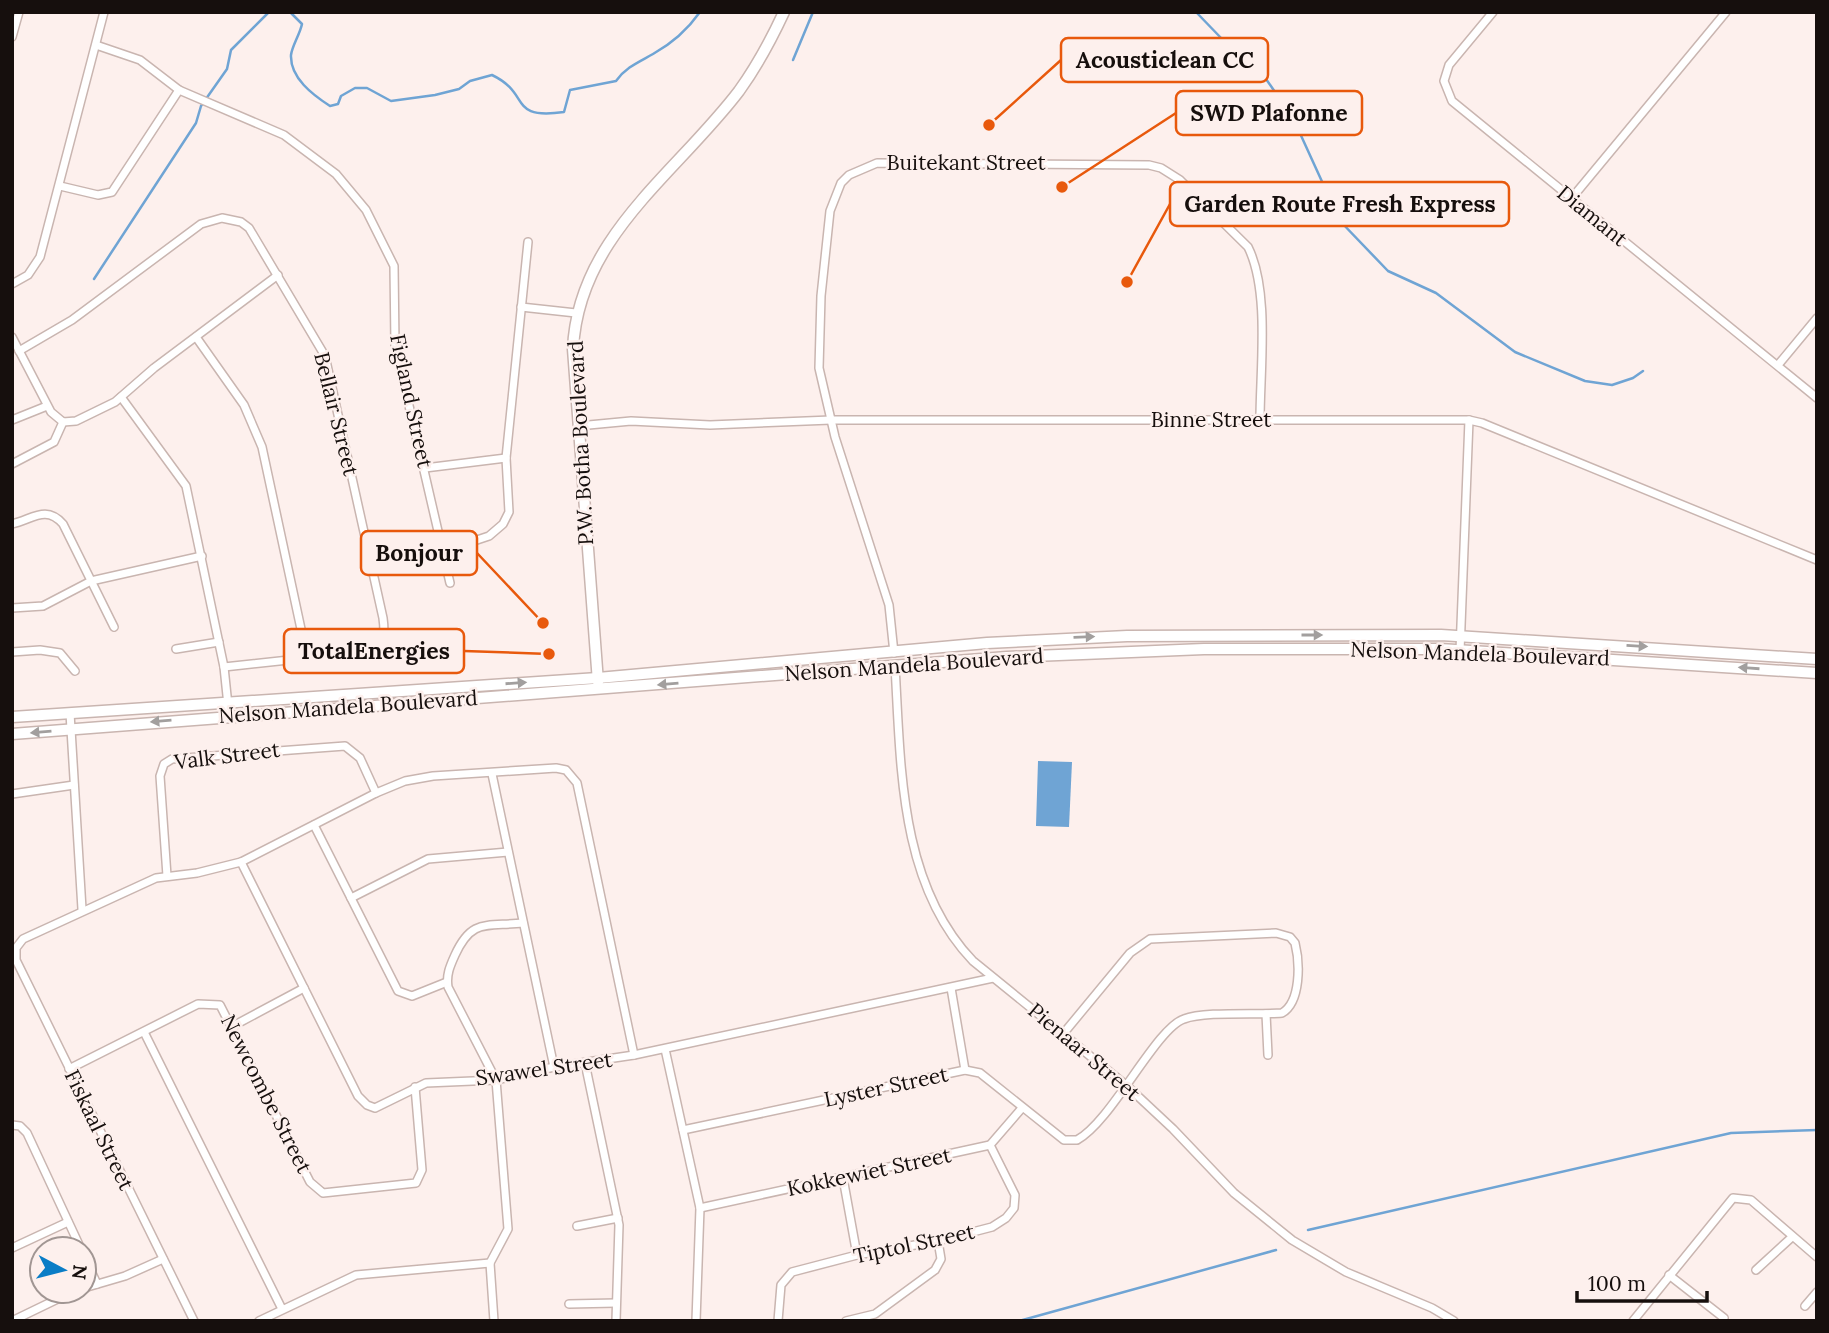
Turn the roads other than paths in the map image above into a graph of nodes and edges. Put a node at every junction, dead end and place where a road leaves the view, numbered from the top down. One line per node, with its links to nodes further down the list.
1 (19, 12): 6 (street)
2 (104, 12): 7 (street)
3 (784, 12): 15 (street, P.W. Botha Boulevard)
4 (1493, 12): 10 (street, Diamant)
5 (1726, 12): 10 (street)
6 (12, 37)
7 (96, 45): 8 (street, Figland Street); 9 (street)
8 (179, 90): 9 (street); 32 (street, Figland Street)
9 (60, 186): 13 (street)
10 (1571, 199): 20 (street, Diamant)
11 (528, 242): 14 (street)
12 (278, 275): 18 (street); 19 (street, Bellair Street); 47 (street, Bellair Street)
13 (12, 284)
14 (521, 307): 15 (street); 30 (street)
15 (576, 313): 29 (street, P.W. Botha Boulevard)
16 (1817, 318): 20 (street)
17 (12, 337): 19 (street)
18 (196, 337): 21 (street); 47 (street)
19 (19, 351): 23 (street)
20 (1778, 366): 22 (street, Diamant)
21 (121, 397): 28 (street); 35 (street)
22 (1817, 398)
23 (47, 406): 24 (street); 28 (street)
24 (12, 420)
25 (831, 420): 26 (street, Binne Street); 26 (street, Buitekant Street); 29 (street, Binne Street); 46 (street, Buitekant Street)
26 (1260, 420): 27 (street, Binne Street)
27 (1469, 420): 36 (street, Binne Street); 41 (street)
28 (63, 422): 31 (street)
29 (578, 426): 54 (street, P.W. Botha Boulevard)
30 (506, 458): 32 (street); 34 (street)
31 (12, 464)
32 (425, 468): 34 (street, Figland Street)
33 (12, 524): 37 (street)
34 (444, 551): 38 (street, Figland Street)
35 (202, 556): 37 (street); 42 (street)
36 (1817, 560)
37 (90, 581): 39 (street); 40 (street)
38 (450, 583)
39 (12, 608)
40 (114, 627)
41 (1460, 636): 44 (street); 46 (street, Nelson Mandela Boulevard, one-way to 41); 48 (street, Nelson Mandela Boulevard, one-way to 48)
42 (219, 642): 43 (street); 51 (street)
43 (176, 649)
44 (1460, 651): 50 (street, Nelson Mandela Boulevard); 53 (street, Nelson Mandela Boulevard, one-way to 44)
45 (12, 652): 52 (street)
46 (894, 653): 49 (street, Nelson Mandela Boulevard); 50 (street)
47 (307, 657): 51 (street, Bellair Street)
48 (1817, 659)
49 (744, 665): 54 (street, Nelson Mandela Boulevard); 55 (street)
50 (895, 666): 55 (street, Nelson Mandela Boulevard); 78 (street, Pienaar Street)
51 (225, 667): 60 (street)
52 (75, 671)
53 (1817, 673)
54 (598, 678): 56 (street, Nelson Mandela Boulevard, one-way to 54); 57 (street, P.W. Botha Boulevard)
55 (744, 678): 57 (street, Nelson Mandela Boulevard, one-way to 57)
56 (469, 686): 58 (street, Nelson Mandela Boulevard); 59 (street)
57 (598, 689): 59 (street, Nelson Mandela Boulevard)
58 (377, 692): 60 (street, Nelson Mandela Boulevard); 61 (street)
59 (470, 698): 61 (street, Nelson Mandela Boulevard)
60 (228, 702): 62 (street, Nelson Mandela Boulevard); 63 (street)
61 (378, 704): 63 (street, Nelson Mandela Boulevard)
62 (70, 713): 64 (street, Nelson Mandela Boulevard); 65 (street)
63 (229, 715): 65 (street, Nelson Mandela Boulevard, one-way to 65)
64 (12, 717)
65 (71, 729): 66 (street, Nelson Mandela Boulevard, one-way to 66); 68 (street)
66 (12, 734)
67 (492, 774): 69 (street); 72 (street); 87 (street)
68 (74, 785): 70 (street); 76 (street)
69 (376, 793): 71 (street); 74 (street, Valk Street)
70 (12, 794)
71 (314, 825): 73 (street); 75 (street)
72 (508, 852): 75 (street); 77 (street)
73 (241, 862): 74 (street); 80 (street, Swawel Street)
74 (167, 876): 76 (street)
75 (351, 898): 79 (street)
76 (82, 909): 91 (street, Fiskaal Street)
77 (523, 923): 79 (street); 90 (street)
78 (993, 978): 81 (street, Swawel Street); 85 (street, Pienaar Street)
79 (447, 982): 93 (street)
80 (304, 988): 83 (street); 95 (street, Swawel Street)
81 (951, 988): 86 (street, Swawel Street); 92 (street)
82 (1266, 1014): 85 (street, Lyster Street); 88 (street); 94 (street, Lyster Street)
83 (233, 1026): 84 (street, Newcombe Street); 95 (street, Newcombe Street)
84 (144, 1032): 91 (street, Newcombe Street); 121 (street)
85 (1063, 1034): 94 (street, Pienaar Street)
86 (665, 1049): 87 (street, Swawel Street); 98 (street)
87 (634, 1055): 89 (street, Swawel Street)
88 (1268, 1055)
89 (585, 1063): 90 (street, Swawel Street); 102 (street)
90 (554, 1067): 93 (street, Swawel Street)
91 (69, 1069): 111 (street, Fiskaal Street)
92 (965, 1070): 96 (street, Lyster Street); 98 (street, Lyster Street)
93 (496, 1080): 95 (street, Swawel Street); 112 (street)
94 (1127, 1086): 96 (street, Lyster Street); 123 (street, Pienaar Street)
95 (415, 1087)
96 (1022, 1108): 99 (street)
97 (12, 1125): 103 (street)
98 (683, 1130): 101 (street)
99 (990, 1145): 100 (street, Kokkewiet Street); 107 (street, Tiptol Street)
100 (843, 1178): 101 (street, Kokkewiet Street); 109 (street)
101 (700, 1208): 129 (street)
102 (618, 1218): 104 (street); 117 (street)
103 (68, 1222): 105 (street); 108 (street)
104 (577, 1226)
105 (74, 1235)
106 (1792, 1237): 110 (street); 113 (street); 114 (street)
107 (938, 1241): 109 (street, Tiptol Street); 131 (street)
108 (12, 1248)
109 (858, 1255): 130 (street, Tiptol Street)
110 (1817, 1257)
111 (163, 1259): 115 (street); 125 (street, Fiskaal Street)
112 (490, 1264): 121 (street); 127 (street)
113 (1756, 1270)
114 (1669, 1275): 122 (street); 132 (street)
115 (98, 1284)
116 (1817, 1292): 120 (street)
117 (616, 1303): 118 (street); 128 (street)
118 (569, 1304)
119 (45, 1305): 124 (street)
120 (1805, 1306)
121 (282, 1309): 126 (street)
122 (1724, 1318)
123 (1450, 1320)
124 (12, 1321)
125 (194, 1321)
126 (259, 1321)
127 (494, 1321)
128 (616, 1321)
129 (696, 1321)
130 (778, 1321)
131 (846, 1321)
132 (1633, 1321)

